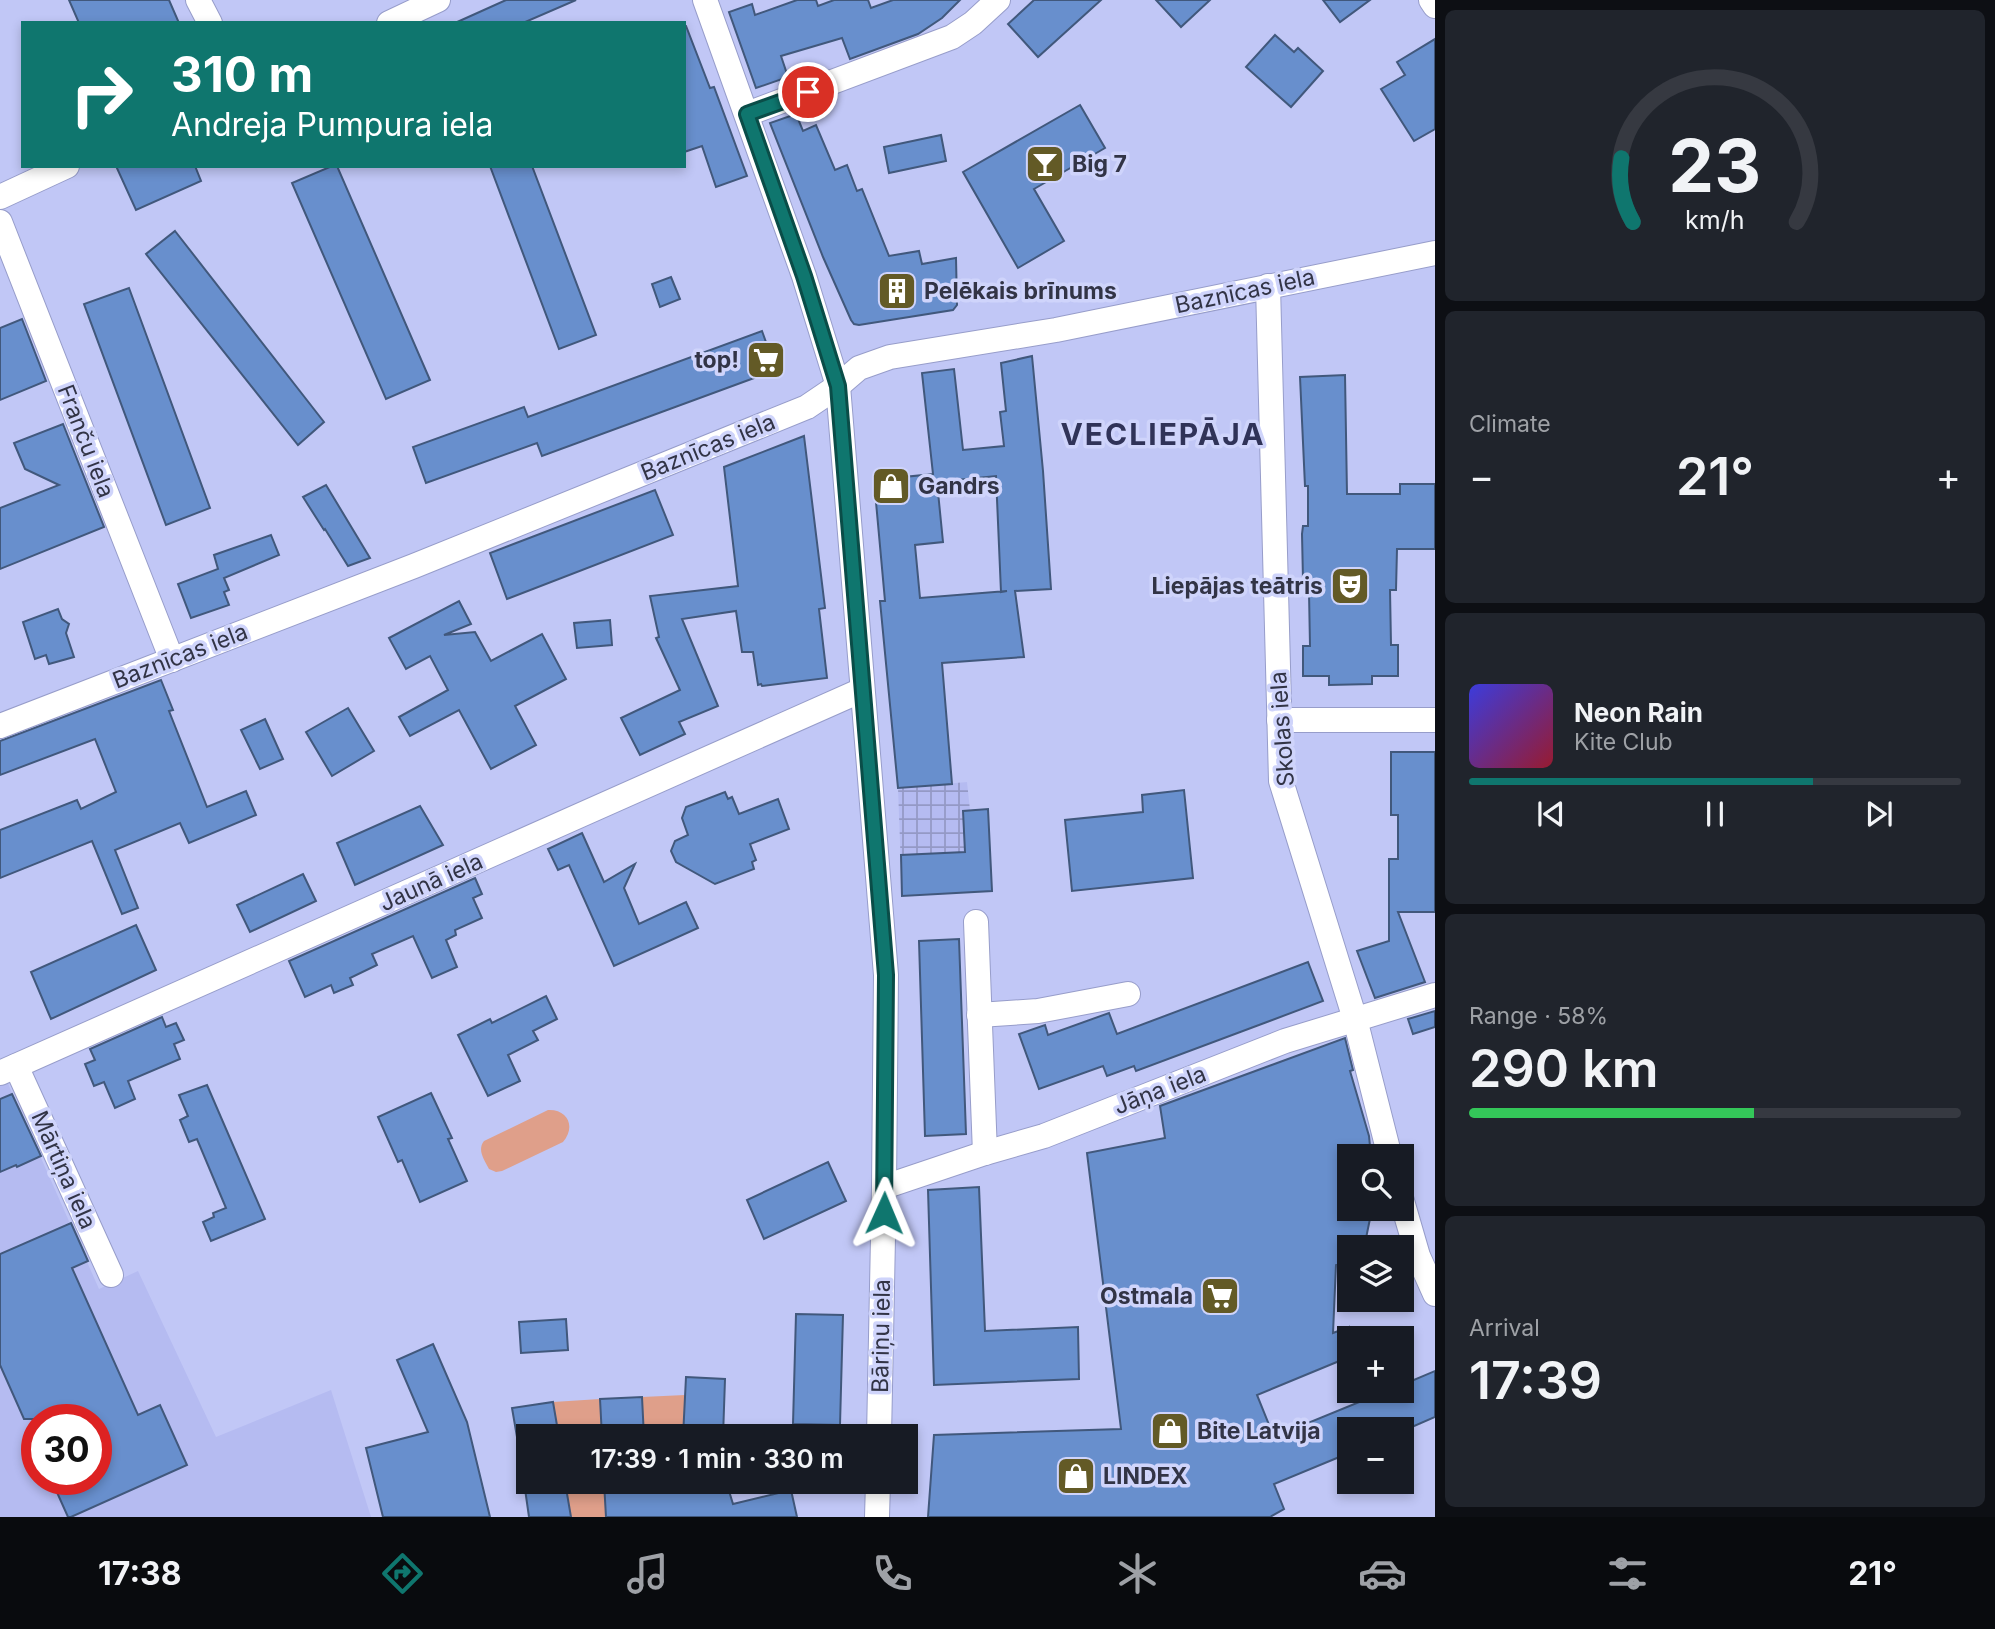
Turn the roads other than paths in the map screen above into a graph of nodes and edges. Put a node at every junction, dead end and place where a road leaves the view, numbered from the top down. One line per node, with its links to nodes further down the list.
1 (198, 0): 7 (street)
2 (438, 0): 8 (street)
3 (705, 0): 9 (street, Bāriņu iela)
4 (998, 0): 9 (street)
5 (1431, 0): 6 (street)
6 (1435, 6)
7 (209, 21)
8 (393, 21)
9 (747, 114): 15 (street, Bāriņu iela)
10 (63, 168): 11 (street)
11 (0, 197)
12 (0, 222): 16 (street, Franču iela)
13 (1435, 253): 14 (street, Baznīcas iela)
14 (1268, 286): 15 (street, Baznīcas iela); 18 (street, Skolas iela)
15 (838, 386): 16 (street, Baznīcas iela); 17 (street, Bāriņu iela)
16 (172, 660): 20 (street, Baznīcas iela)
17 (862, 690): 26 (street, Jaunā iela); 29 (street, Bāriņu iela)
18 (1279, 720): 19 (street); 25 (street, Skolas iela)
19 (1435, 720)
20 (0, 726)
21 (976, 922): 24 (street)
22 (1128, 994): 24 (street)
23 (1435, 995): 25 (street, Jāņa iela)
24 (979, 1015): 28 (street)
25 (1355, 1019): 27 (street, Skolas iela); 28 (street, Jāņa iela)
26 (8, 1069): 31 (street, Mārtiņa iela)
27 (1387, 1144)
28 (985, 1153): 29 (street, Jāņa iela)
29 (884, 1187): 33 (street, Bāriņu iela)
30 (1408, 1221): 32 (street)
31 (111, 1275)
32 (1435, 1294)
33 (879, 1424)
34 (878, 1494): 35 (street)
35 (877, 1517)

